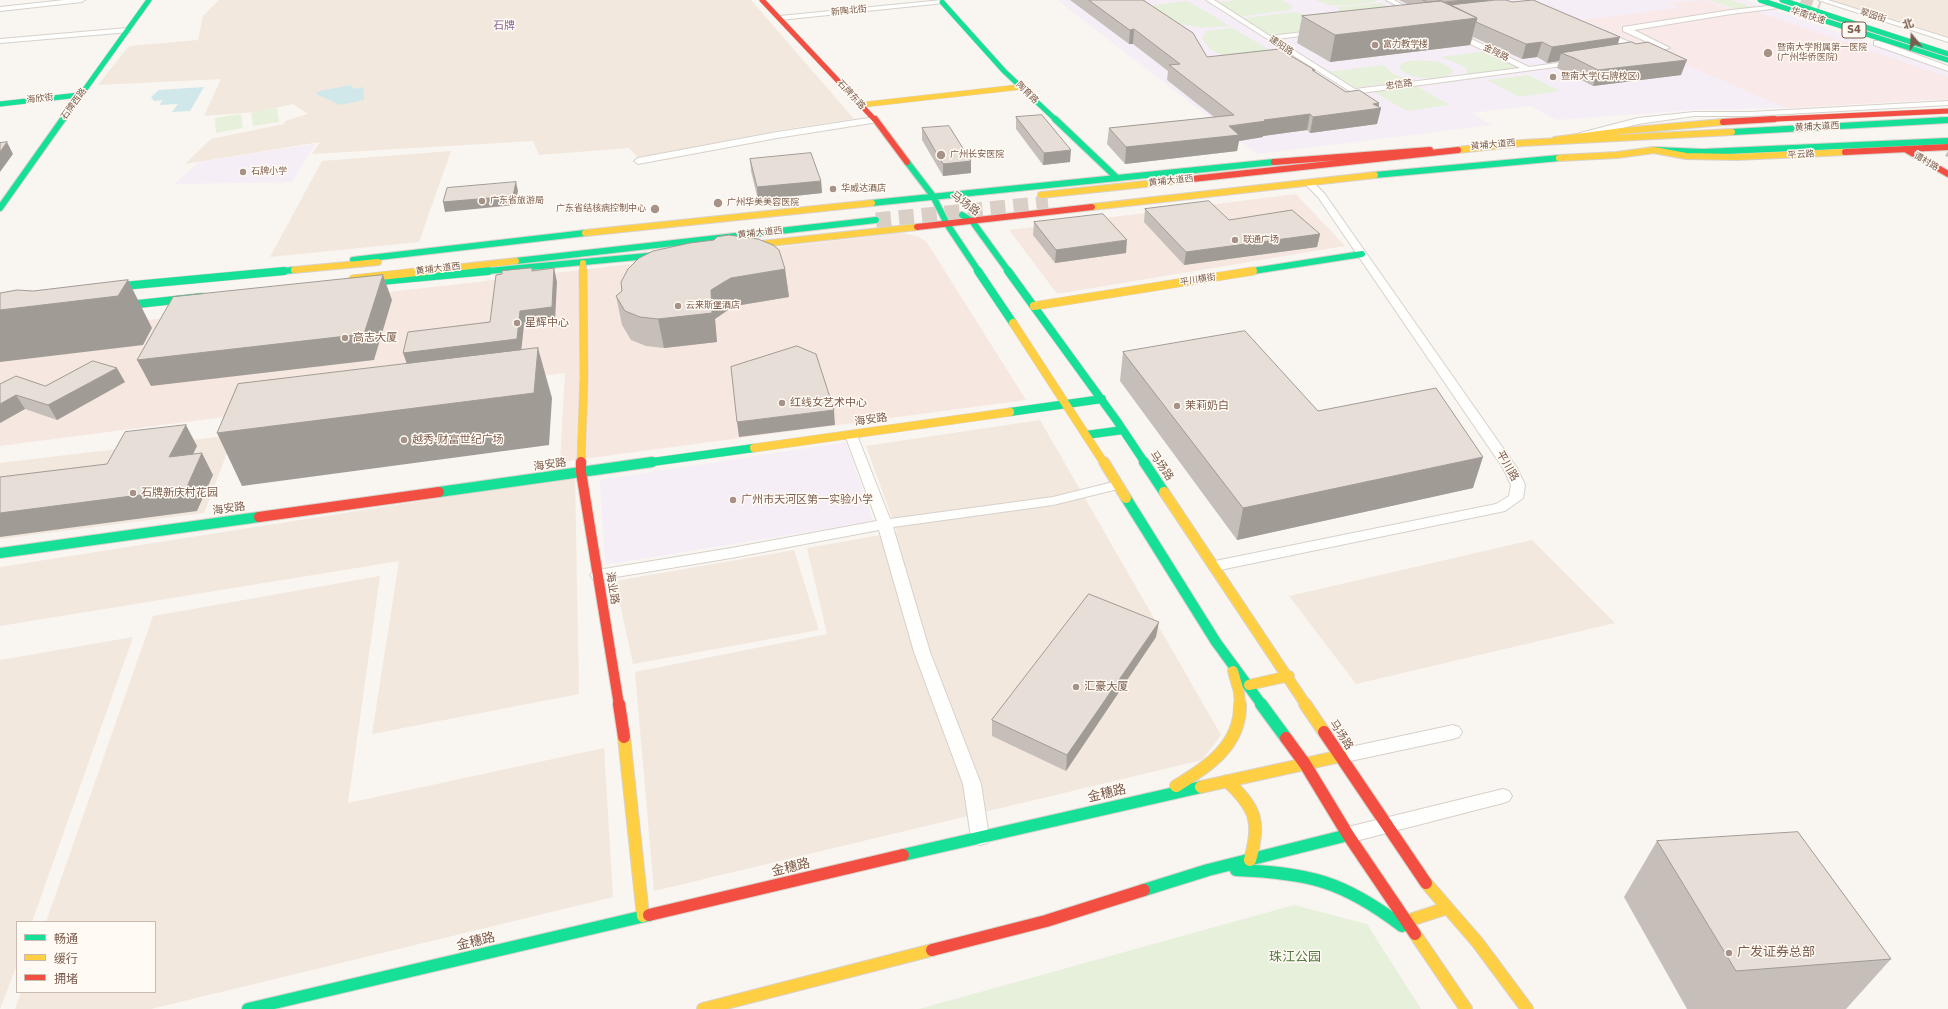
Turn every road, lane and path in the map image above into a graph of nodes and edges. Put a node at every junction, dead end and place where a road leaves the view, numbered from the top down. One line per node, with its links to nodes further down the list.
1 (5, 0): 12 (street)
2 (81, 0): 12 (street)
3 (149, 0): 16 (main road, 石牌西路)
4 (762, 0): 13 (main road, 石牌东路)
5 (1209, 0): 19 (street, 建阳路)
6 (1389, 0): 14 (street)
7 (1759, 0): 26 (main road, 华南快速 / S4, bridge); 28 (main road, bridge)
8 (1767, 0): 11 (street)
9 (942, 2): 13 (street, 新陶北街); 32 (main road, 陶育路)
10 (1820, 3): 20 (street, 翠园街); 22 (main road)
11 (1780, 4): 23 (street); 25 (main road, 华南快速 / S4); 30 (street)
12 (0, 8)
13 (780, 18): 37 (main road, 石牌东路)
14 (1421, 19)
15 (1447, 29): 29 (street, 金陵路)
16 (127, 30): 21 (street); 34 (main road, 石牌西路)
17 (1596, 30): 23 (street)
18 (1324, 31): 19 (street)
19 (1268, 38): 33 (street, 建阳路)
20 (1948, 40)
21 (0, 41)
22 (1948, 48)
23 (1644, 52): 24 (street)
24 (1628, 54)
25 (1948, 54)
26 (1948, 60)
27 (1582, 61): 29 (street)
28 (1948, 65)
29 (1528, 69): 31 (street, 金陵路)
30 (1948, 69)
31 (1444, 79): 33 (street, 忠信路)
32 (1020, 87): 37 (main road); 55 (main road, 陶育路)
33 (1354, 92)
34 (79, 95): 36 (main road, 海欣街); 64 (main road, 石牌西路)
35 (1948, 103): 39 (street)
36 (0, 104)
37 (860, 105): 41 (main road, 石牌东路)
38 (1948, 111): 42 (main road)
39 (1675, 116): 42 (street); 44 (street)
40 (1948, 118): 45 (main road, 黄埔大道西)
41 (875, 120): 52 (street); 59 (main road, 石牌东路)
42 (1687, 125): 44 (main road)
43 (1886, 134): 50 (main road, 黄埔大道西)
44 (1583, 135): 45 (main road)
45 (1555, 140): 49 (main road, 黄埔大道西)
46 (1948, 141): 47 (main road)
47 (1914, 146): 48 (main road, 平云路); 50 (main road); 51 (main road, 平云路); 53 (main road, 谭村路)
48 (1948, 148)
49 (1454, 149): 55 (main road); 58 (main road, 黄埔大道西)
50 (1654, 150): 51 (main road, 平云路); 56 (main road); 62 (main road, 黄埔大道西)
51 (1905, 150): 54 (main road, 谭村路)
52 (638, 161)
53 (1948, 167)
54 (1948, 174)
55 (1117, 178): 57 (main road)
56 (1310, 184): 66 (main road); 73 (street, 平川路)
57 (1036, 186): 59 (main road); 60 (main road)
58 (1040, 195)
59 (933, 196): 61 (main road); 68 (main road, 马场路); 69 (main road, 马场路)
60 (1012, 197)
61 (887, 201): 70 (main road); 75 (main road)
62 (1048, 203)
63 (1019, 206): 66 (main road)
64 (0, 208)
65 (871, 212): 75 (main road, 黄埔大道西)
66 (1058, 212): 68 (main road)
67 (876, 220): 74 (main road, 黄埔大道西)
68 (972, 222): 69 (main road); 78 (main road, 马场路)
69 (947, 224): 70 (main road); 81 (main road, 马场路)
70 (894, 230): 71 (main road)
71 (731, 247)
72 (676, 253): 74 (main road)
73 (1362, 254): 78 (main road, 平川横街); 89 (street, 平川路)
74 (583, 263): 85 (main road, 海业路)
75 (269, 271): 76 (main road, 黄埔大道西)
76 (93, 288)
77 (209, 296): 79 (main road)
78 (1034, 306): 80 (main road, 马场路)
79 (98, 308)
80 (1102, 399): 81 (main road, 海安路); 82 (main road, 马场路)
81 (1067, 404): 83 (main road, 海安路); 84 (main road, 马场路)
82 (1123, 430): 84 (main road); 89 (main road, 马场路)
83 (851, 435): 85 (main road, 海安路); 87 (street)
84 (1086, 435): 86 (main road, 马场路)
85 (581, 472): 88 (main road, 海安路); 90 (main road, 海业路)
86 (1117, 485): 87 (street); 91 (main road, 马场路)
87 (885, 524): 90 (street); 102 (street)
88 (0, 553)
89 (1215, 566): 92 (main road, 马场路)
90 (598, 575): 106 (main road, 海业路)
91 (1229, 658): 93 (main road, 马场路); 98 (main road)
92 (1289, 676): 93 (main road); 95 (main road, 马场路)
93 (1249, 685): 96 (main road, 马场路)
94 (1453, 732): 95 (street)
95 (1341, 756): 96 (main road, 金穗路); 100 (main road, 马场路)
96 (1304, 764): 97 (main road, 金穗路); 101 (main road, 马场路)
97 (1226, 781): 98 (main road, 金穗路); 103 (main road)
98 (1158, 795): 102 (main road, 金穗路)
99 (1502, 796): 100 (street)
100 (1387, 825): 101 (street); 105 (main road, 马场路)
101 (1348, 835): 103 (main road); 107 (main road, 马场路)
102 (980, 836): 106 (main road, 金穗路)
103 (1250, 860): 104 (main road)
104 (1208, 870): 108 (main road); 110 (main road)
105 (1447, 908): 107 (main road); 112 (main road, 马场路)
106 (643, 916): 109 (main road, 金穗路)
107 (1407, 921): 108 (main road, 马场路)
108 (1423, 945): 111 (main road, 马场路)
109 (248, 1009)
110 (703, 1009)
111 (1466, 1009)
112 (1527, 1009)

